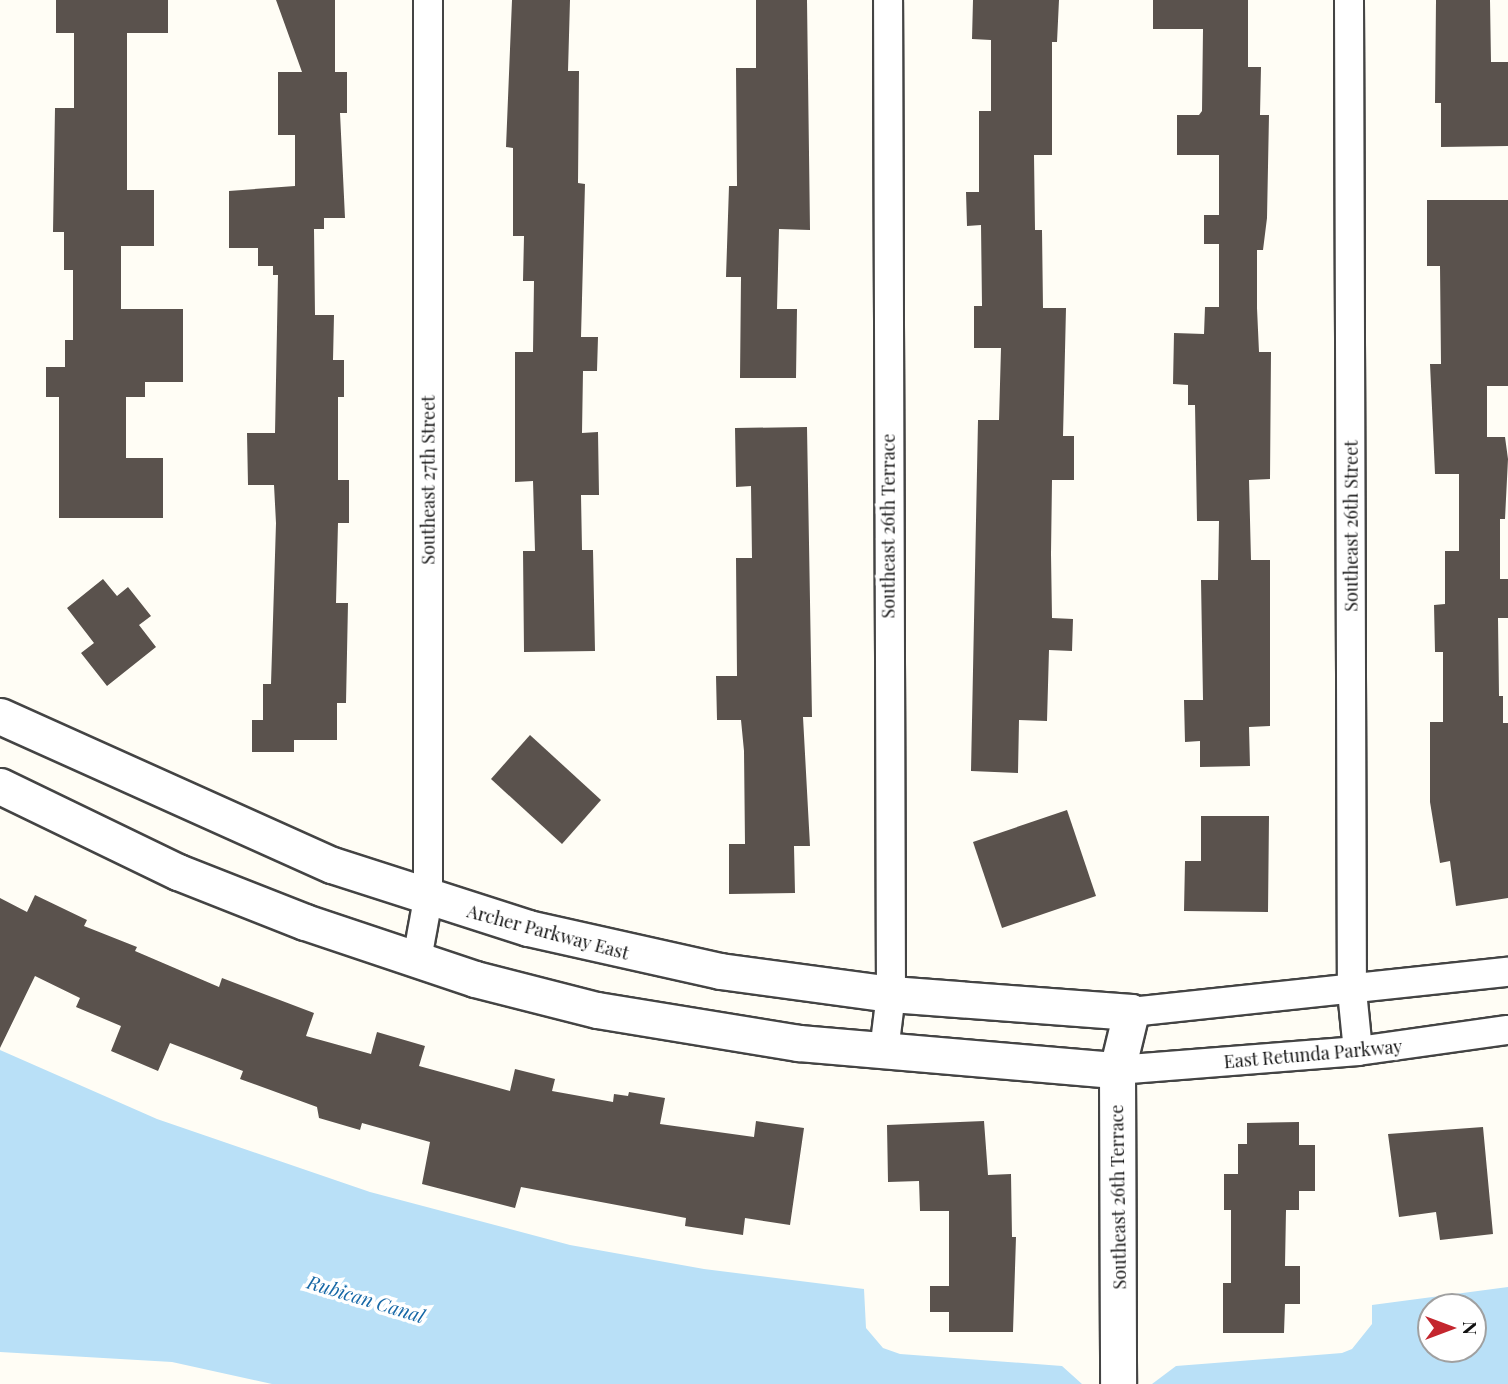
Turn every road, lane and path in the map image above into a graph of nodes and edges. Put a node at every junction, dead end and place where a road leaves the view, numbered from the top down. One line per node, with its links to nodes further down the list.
1 (428, 0): 6 (street, Southeast 27th Street)
2 (888, 0): 10 (street, Southeast 26th Terrace)
3 (1349, 0): 9 (street, Southeast 26th Street)
4 (0, 716): 6 (street, Archer Parkway East)
5 (0, 786): 7 (street)
6 (428, 899): 7 (street, Southeast 27th Street); 10 (street, Archer Parkway East)
7 (417, 959): 13 (street)
8 (1508, 972): 9 (street)
9 (1352, 990): 11 (street); 14 (street, Southeast 26th Street)
10 (891, 993): 11 (street, Archer Parkway East); 13 (street, Southeast 26th Terrace)
11 (1131, 1012): 15 (street, Southeast 26th Terrace)
12 (1508, 1030): 14 (street, East Retunda Parkway)
13 (884, 1051): 15 (street)
14 (1358, 1051): 15 (street, East Retunda Parkway)
15 (1117, 1070): 16 (street, Southeast 26th Terrace)
16 (1118, 1384)

